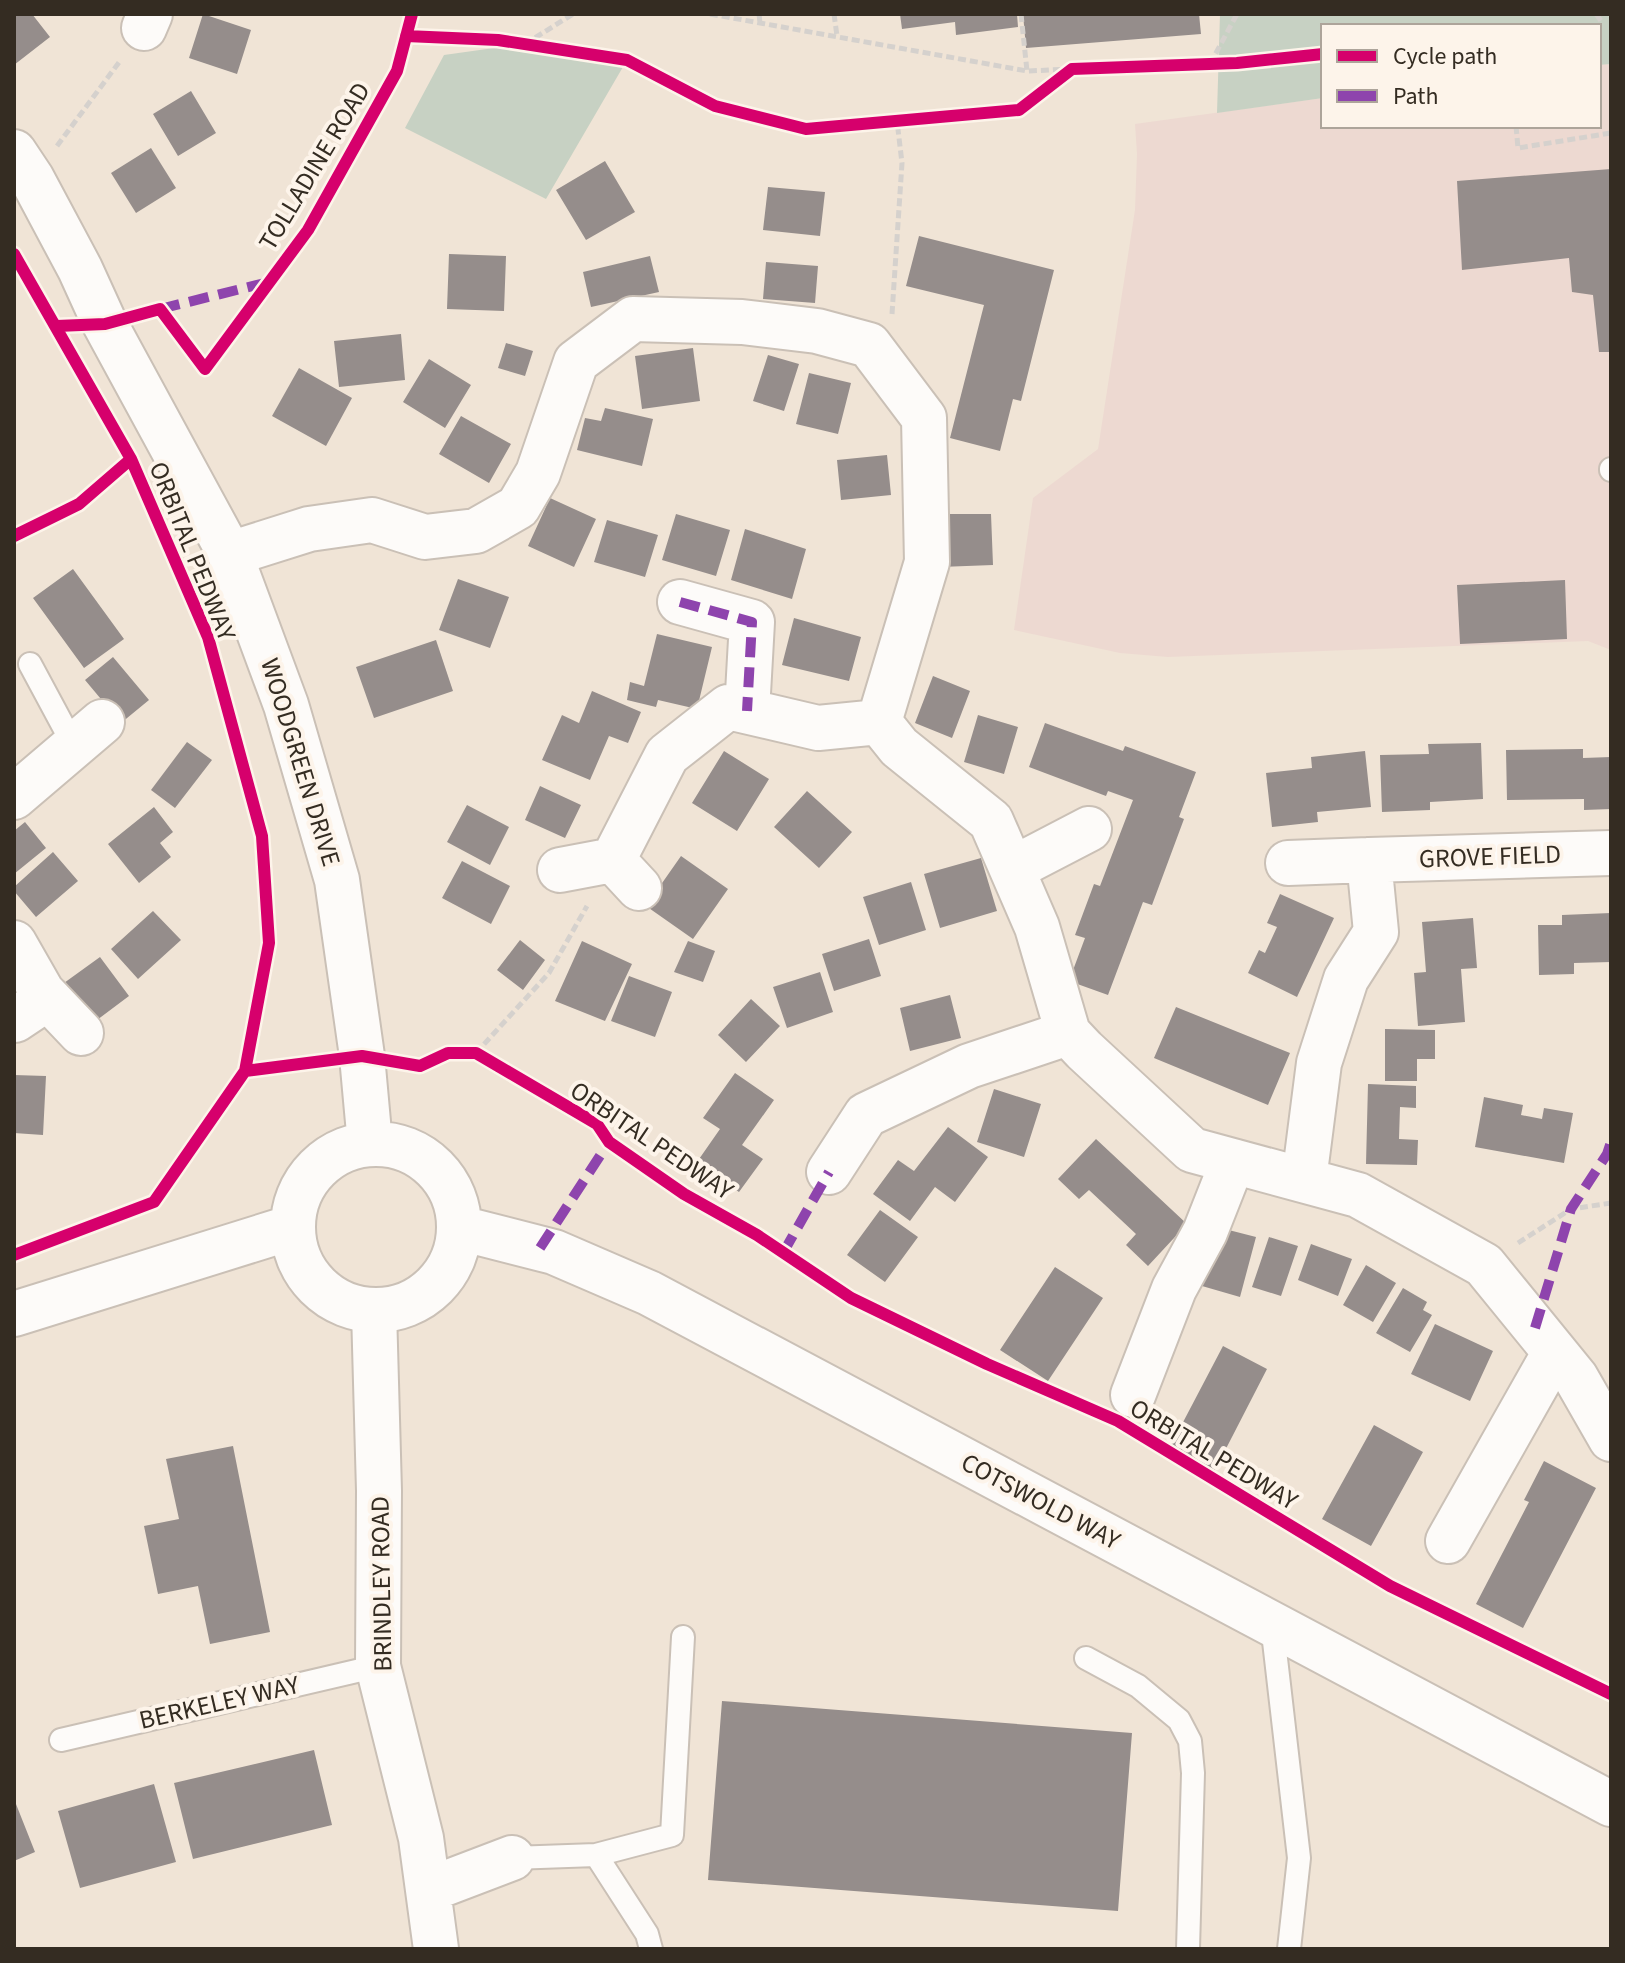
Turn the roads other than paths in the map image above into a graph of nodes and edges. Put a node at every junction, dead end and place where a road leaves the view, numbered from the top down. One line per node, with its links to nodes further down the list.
1 (23, 165): 2 (street, WOODGREEN DRIVE)
2 (230, 554): 6 (street); 19 (street, WOODGREEN DRIVE)
3 (680, 602): 5 (street)
4 (30, 664): 7 (lane)
5 (747, 711): 6 (street); 14 (street)
6 (879, 722): 13 (street)
7 (88, 734): 8 (street)
8 (14, 797)
9 (1089, 829): 13 (street)
10 (1611, 853): 11 (street, GROVE FIELD)
11 (1369, 860): 12 (street, GROVE FIELD); 22 (street)
12 (1288, 863)
13 (1012, 869): 18 (street)
14 (560, 870)
15 (14, 943): 16 (street)
16 (31, 1009): 17 (street)
17 (81, 1033)
18 (1068, 1033): 20 (street); 21 (street)
19 (370, 1144): 23 (street); 24 (street)
20 (1233, 1161): 22 (street); 28 (street)
21 (829, 1172)
22 (1304, 1180): 27 (street)
23 (293, 1227): 25 (street); 26 (street)
24 (460, 1228): 25 (street); 31 (street, COTSWOLD WAY)
25 (374, 1310): 34 (street, BRINDLEY ROAD)
26 (14, 1314)
27 (1555, 1352): 29 (street); 30 (street)
28 (1133, 1395)
29 (1611, 1439)
30 (1448, 1541)
31 (1272, 1624): 36 (street, COTSWOLD WAY); 43 (lane)
32 (683, 1637): 37 (lane)
33 (1086, 1658): 42 (lane)
34 (378, 1666): 35 (lane, BERKELEY WAY); 39 (street, BRINDLEY ROAD)
35 (61, 1740)
36 (1611, 1804)
37 (596, 1855): 38 (lane); 41 (lane)
38 (512, 1858): 39 (street)
39 (428, 1890): 40 (street, BRINDLEY ROAD)
40 (436, 1949)
41 (651, 1949)
42 (1188, 1949)
43 (1289, 1949)

